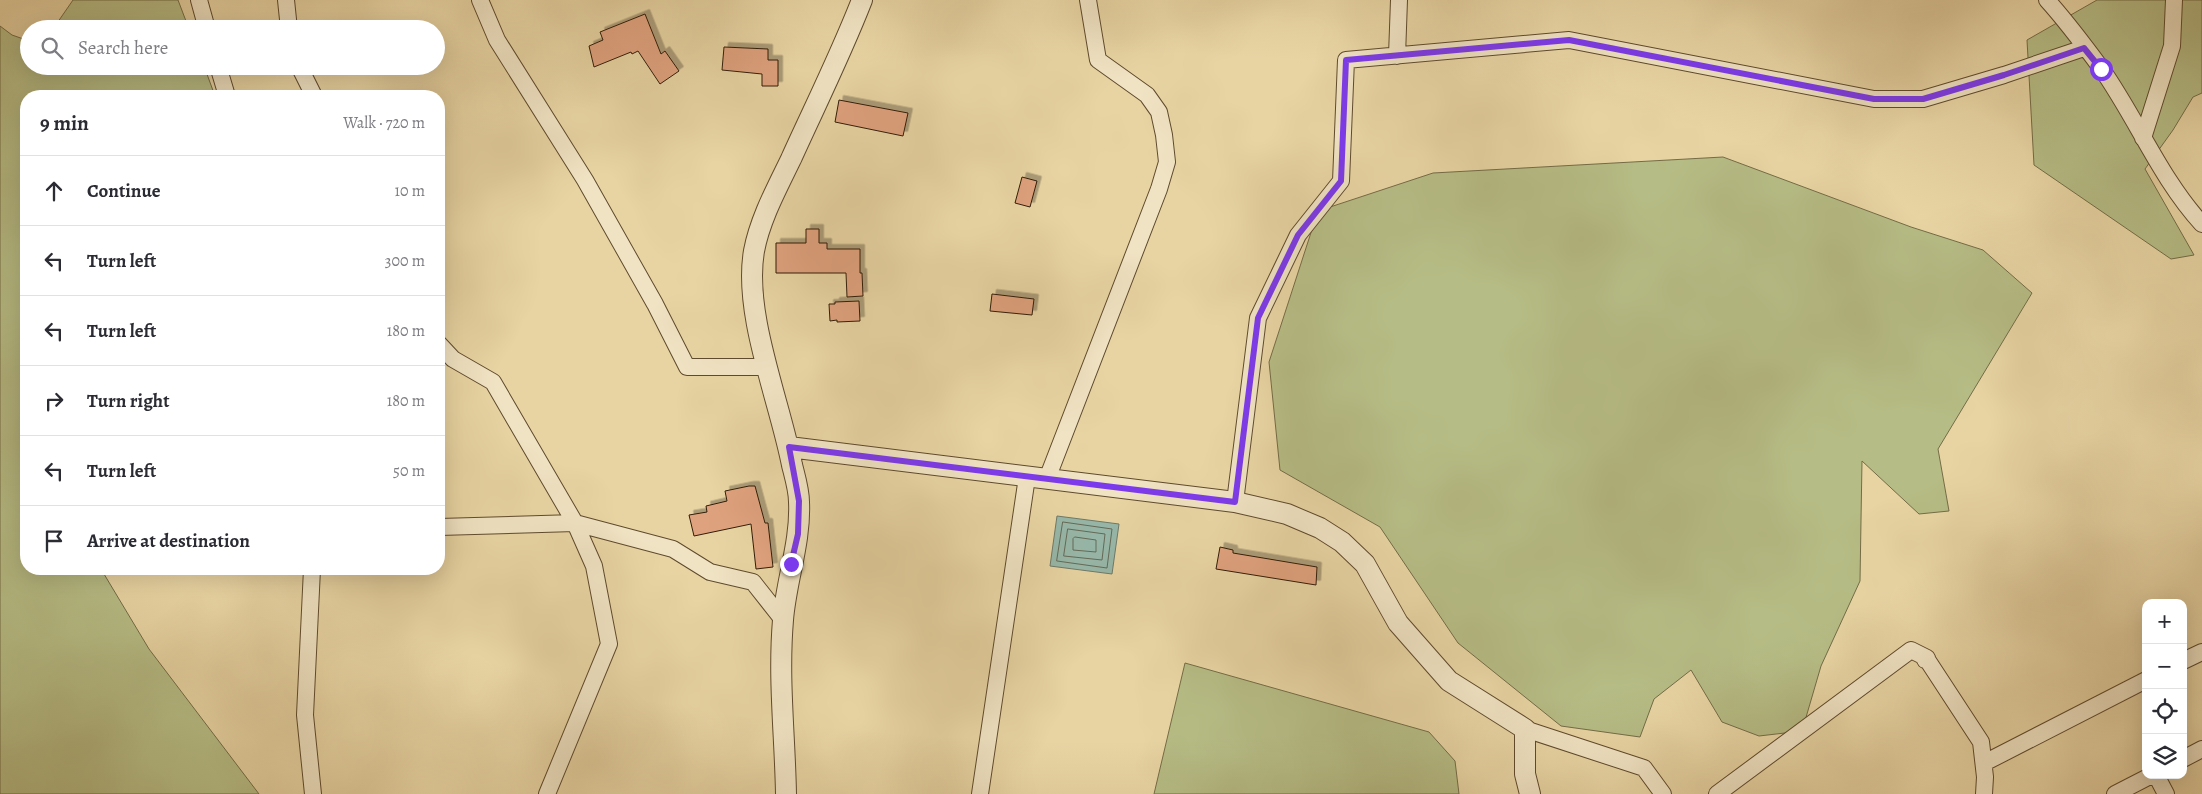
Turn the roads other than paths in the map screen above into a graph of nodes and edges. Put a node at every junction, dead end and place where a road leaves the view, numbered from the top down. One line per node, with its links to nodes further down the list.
1 (198, 0): 9 (street)
2 (286, 0): 10 (street)
3 (480, 0): 20 (street)
4 (862, 0): 20 (street)
5 (1088, 0): 23 (street)
6 (1399, 0): 12 (street)
7 (2047, 0): 11 (street)
8 (2174, 0): 17 (street)
9 (204, 20)
10 (288, 20)
11 (2084, 48): 12 (street); 17 (street)
12 (1397, 56): 24 (street)
13 (221, 75): 15 (street)
14 (304, 75): 16 (street)
15 (225, 90)
16 (311, 90)
17 (2143, 138): 18 (street)
18 (2202, 224)
19 (445, 350): 25 (street)
20 (768, 367): 21 (street)
21 (789, 447): 22 (street); 28 (street)
22 (1027, 477): 23 (street); 41 (street)
23 (1046, 479): 24 (street)
24 (1235, 502): 32 (street)
25 (575, 523): 26 (street); 28 (street); 39 (street)
26 (445, 527)
27 (312, 575): 38 (street)
28 (783, 620): 40 (street)
29 (2202, 652): 30 (street)
30 (2187, 659)
31 (2142, 682): 35 (street)
32 (1524, 729): 42 (street); 43 (street)
33 (2202, 749): 34 (street)
34 (2187, 757)
35 (1984, 762): 44 (street); 45 (street)
36 (2146, 779): 46 (street)
37 (2157, 779): 47 (street)
38 (313, 794)
39 (547, 794)
40 (786, 794)
41 (980, 794)
42 (1530, 794)
43 (1663, 794)
44 (1717, 794)
45 (1984, 794)
46 (2116, 794)
47 (2166, 794)

